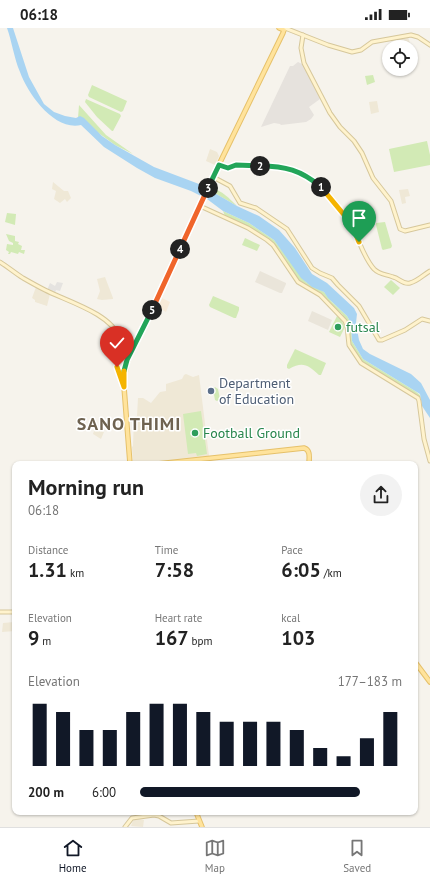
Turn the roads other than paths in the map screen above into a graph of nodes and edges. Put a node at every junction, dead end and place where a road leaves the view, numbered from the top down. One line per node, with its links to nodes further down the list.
1 (279, 28): 2 (main road)
2 (284, 30): 3 (street); 5 (main road)
3 (303, 36): 4 (street); 8 (street)
4 (430, 45)
5 (219, 165): 6 (main road); 10 (street)
6 (213, 177): 7 (main road); 11 (street)
7 (201, 204): 12 (main road); 16 (street)
8 (430, 225)
9 (0, 262): 12 (street)
10 (430, 271)
11 (430, 321)
12 (124, 387): 13 (main road)
13 (130, 461)
14 (185, 461): 15 (main road)
15 (309, 461)
16 (430, 462)
17 (0, 612): 18 (street)
18 (12, 612)
19 (418, 666): 20 (main road)
20 (430, 682)
21 (197, 815): 22 (main road)
22 (199, 821): 23 (street); 24 (main road)
23 (125, 827)
24 (202, 827)

